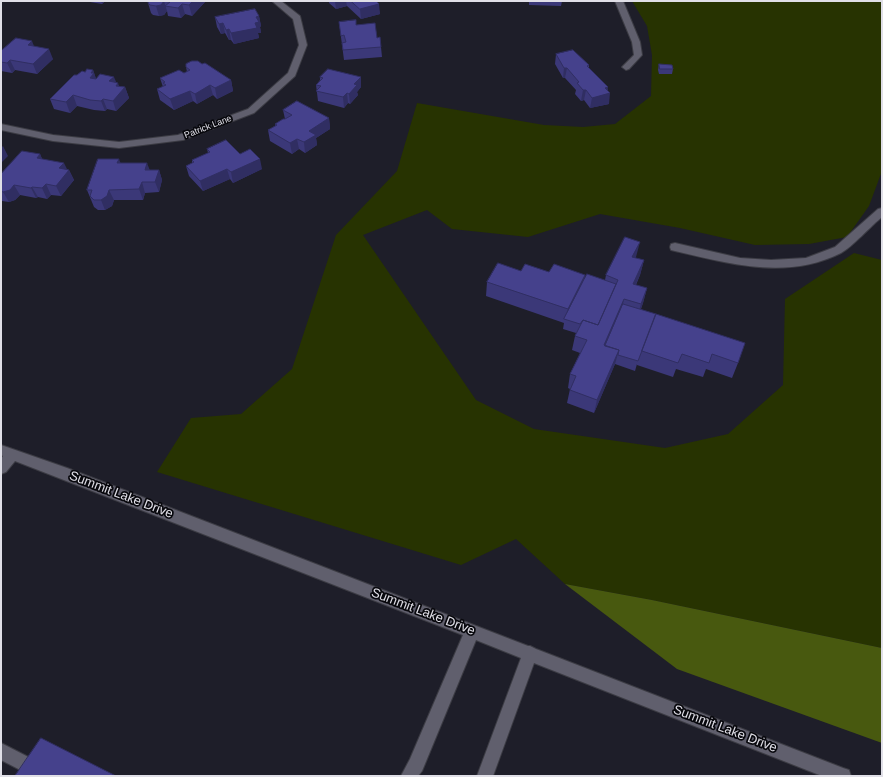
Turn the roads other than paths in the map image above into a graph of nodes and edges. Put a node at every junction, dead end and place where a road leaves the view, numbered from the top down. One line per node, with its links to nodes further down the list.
1 (276, 1): 4 (street, Patrick Lane)
2 (619, 1): 3 (street)
3 (626, 67)
4 (1, 127)
5 (882, 210): 6 (street)
6 (675, 247)
7 (7, 452): 8 (street); 9 (street, Summit Lake Drive)
8 (1, 468)
9 (472, 631): 10 (street, Summit Lake Drive); 13 (street)
10 (530, 653): 14 (street); 15 (street, Summit Lake Drive)
11 (1, 751): 12 (street)
12 (32, 768)
13 (409, 776)
14 (485, 776)
15 (843, 776)

